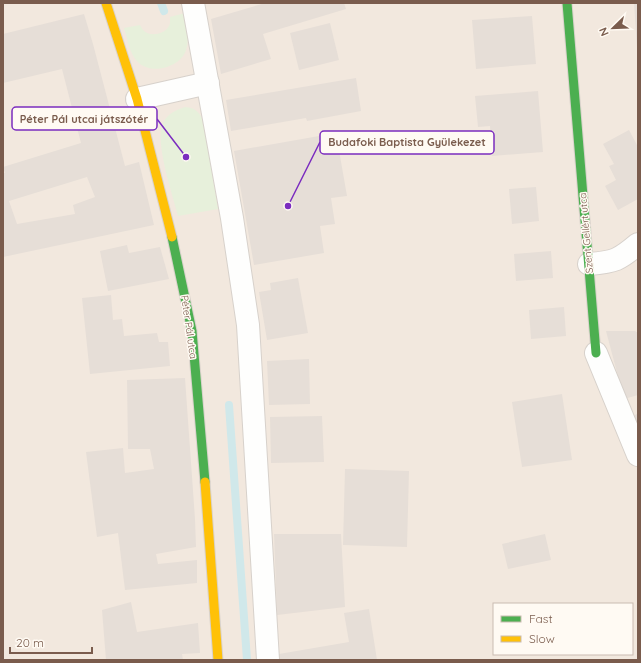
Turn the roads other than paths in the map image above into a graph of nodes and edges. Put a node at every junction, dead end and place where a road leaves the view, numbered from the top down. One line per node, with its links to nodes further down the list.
1 (106, 3): 5 (street, Péter Pál utca)
2 (193, 3): 4 (street)
3 (567, 3): 7 (street, Szent Gellért utca)
4 (208, 83): 5 (street); 11 (street)
5 (137, 99): 10 (street, Péter Pál utca)
6 (638, 244): 7 (street)
7 (589, 264): 8 (street, Szent Gellért utca)
8 (596, 353): 9 (street, Szent Gellért utca)
9 (638, 455)
10 (218, 660)
11 (268, 660)

